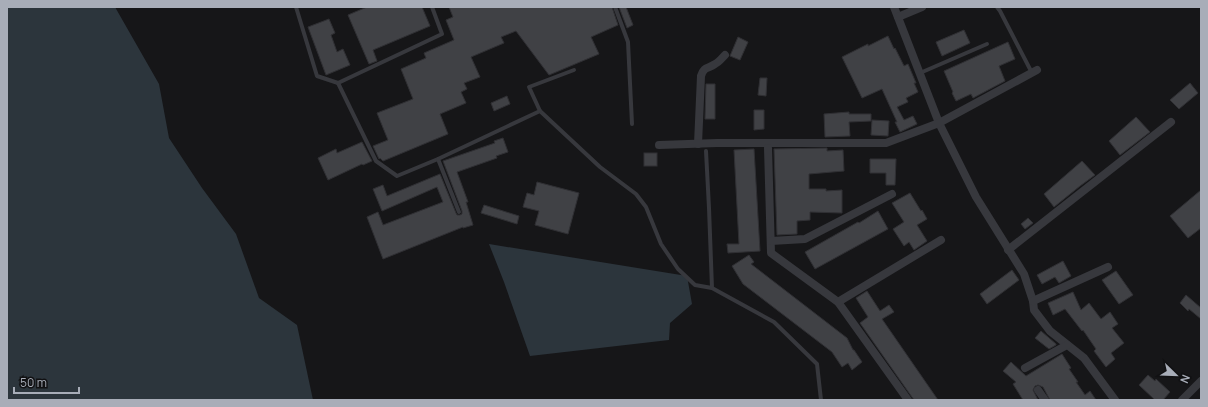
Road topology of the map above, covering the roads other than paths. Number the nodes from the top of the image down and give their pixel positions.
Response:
1 (296, 7) edge
2 (432, 7) edge
3 (615, 7) edge
4 (894, 7) edge
5 (922, 7) edge
6 (997, 7) edge
7 (898, 17) junction
8 (987, 44) dead end
9 (725, 55) dead end
10 (574, 70) dead end
11 (1035, 72) joint
12 (920, 73) junction
13 (338, 83) junction
14 (540, 111) junction
15 (1171, 122) dead end
16 (632, 124) dead end
17 (939, 124) junction
18 (698, 144) junction
19 (659, 146) dead end
20 (768, 148) dead end
21 (706, 152) dead end
22 (438, 159) junction
23 (892, 194) dead end
24 (459, 212) dead end
25 (941, 240) dead end
26 (771, 241) junction
27 (1008, 250) junction
28 (1108, 266) dead end
29 (712, 288) junction
30 (1033, 301) junction
31 (838, 302) junction
32 (1067, 345) junction
33 (1025, 368) dead end
34 (1201, 381) edge
35 (1038, 390) dead end
36 (821, 400) edge
37 (908, 400) edge
38 (1045, 400) edge
39 (1115, 400) edge
40 (1182, 400) edge

1 - 13 lane
2 - 13 lane
3 - 16 lane
4 - 7 street
5 - 7 street
6 - 11 lane
7 - 12 street
8 - 12 lane
9 - 18 street
10 - 14 lane
11 - 17 street
12 - 17 street
13 - 22 lane
14 - 22 lane
14 - 29 lane
15 - 27 street
17 - 18 street
17 - 27 street
18 - 19 street
20 - 26 street
21 - 29 lane
22 - 24 lane
23 - 26 street
25 - 31 street
26 - 31 street
27 - 30 street
28 - 30 street
29 - 36 lane
30 - 32 street
31 - 37 street
32 - 33 street
32 - 39 street
34 - 40 street
35 - 38 street

